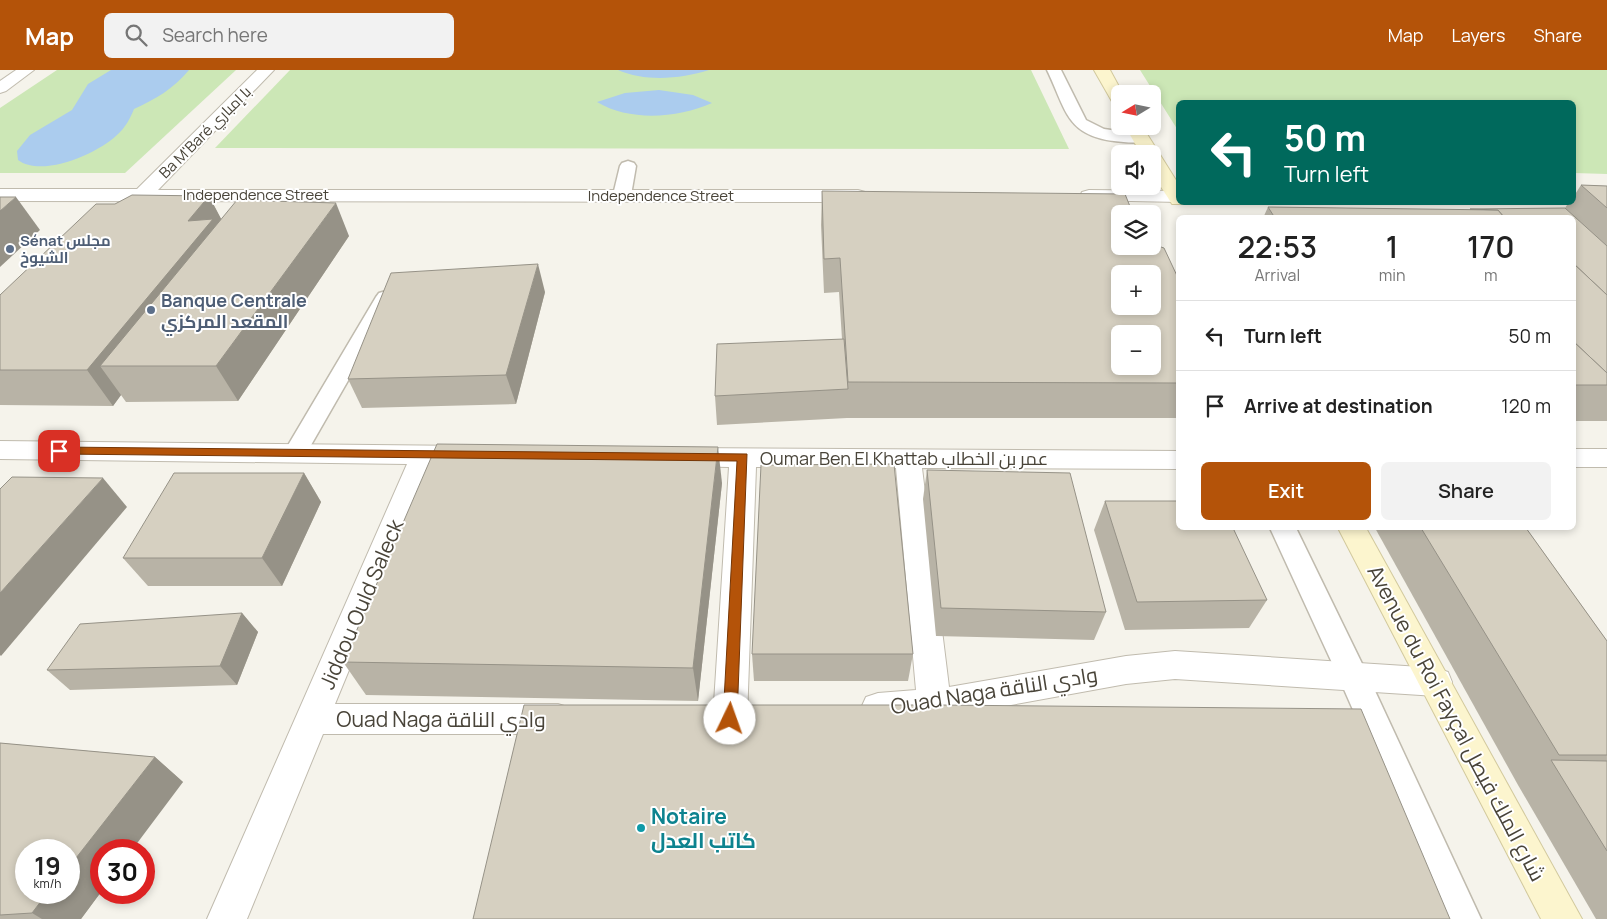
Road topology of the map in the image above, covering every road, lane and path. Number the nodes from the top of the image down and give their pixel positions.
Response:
1 (4, 70) edge
2 (26, 70) edge
3 (266, 70) edge
4 (1054, 70) edge
5 (1102, 70) edge
6 (0, 73) edge
7 (1111, 86) edge
8 (0, 88) edge
9 (1111, 135) edge
10 (628, 166) dead end
11 (1161, 172) edge
12 (143, 194) junction
13 (1176, 194) edge
14 (0, 195) edge
15 (622, 195) junction
16 (879, 196) edge
17 (1068, 196) edge
18 (1176, 199) edge
19 (386, 297) edge
20 (0, 450) edge
21 (295, 453) junction
22 (424, 455) junction
23 (494, 455) edge
24 (653, 456) edge
25 (743, 457) junction
26 (908, 458) junction
27 (1576, 458) edge
28 (1607, 458) edge
29 (1176, 460) edge
30 (1283, 530) edge
31 (1353, 530) edge
32 (1354, 678) junction
33 (1436, 682) junction
34 (934, 704) junction
35 (846, 710) edge
36 (730, 718) edge
37 (312, 719) junction
38 (591, 719) edge
39 (228, 919) edge
40 (1463, 919) edge
41 (1562, 919) edge

1 - 6 street
2 - 8 street
3 - 12 street, Ba M'Baré با إمباري
4 - 9 lane
5 - 7 street
10 - 15 lane
11 - 13 street
12 - 14 street, Independence Street
12 - 15 street, Independence Street
15 - 16 street, Independence Street
17 - 18 street
19 - 21 lane
20 - 21 street
21 - 22 street
22 - 23 street
22 - 37 street, Jiddou Ould Saleck
24 - 25 street, Oumar Ben El Khattab عمر بن الخطاب
25 - 26 street, Oumar Ben El Khattab عمر بن الخطاب
25 - 36 street
26 - 29 street, Oumar Ben El Khattab عمر بن الخطاب
26 - 34 street
27 - 28 street
30 - 32 lane
31 - 33 street, Avenue du Roi Fayçal شارع الملك فيصل
32 - 33 street, Ouad Naga وادي الناقة
32 - 34 street, Ouad Naga وادي الناقة
32 - 40 lane
33 - 41 street, Avenue du Roi Fayçal شارع الملك فيصل
34 - 35 street, Ouad Naga وادي الناقة
37 - 38 street, Ouad Naga وادي الناقة
37 - 39 street, Jiddou Ould Saleck

